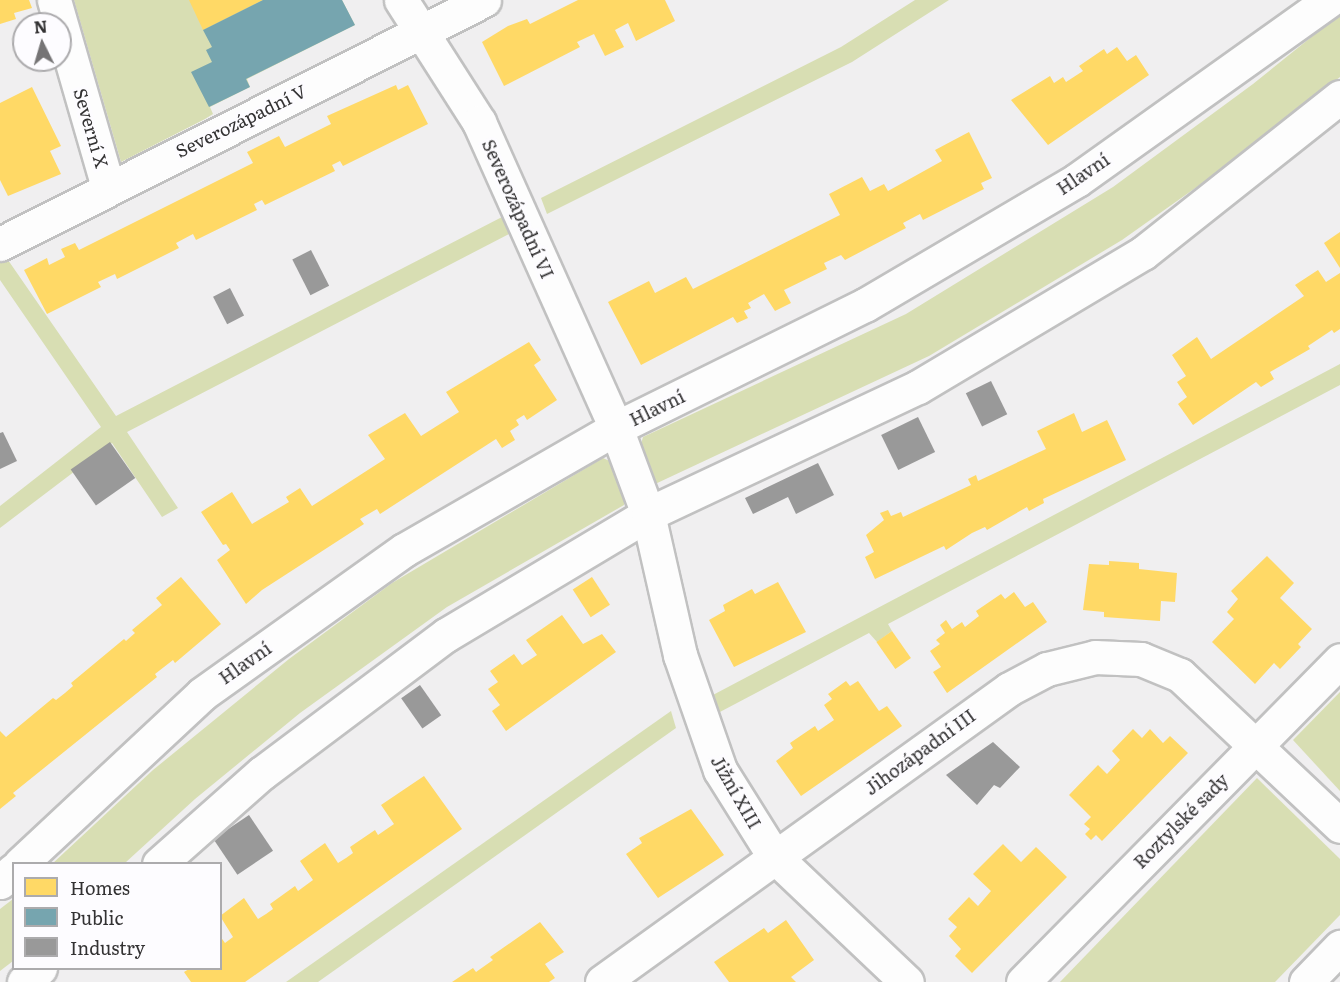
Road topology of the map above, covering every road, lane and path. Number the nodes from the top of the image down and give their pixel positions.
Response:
1 (54, 0) edge
2 (401, 0) edge
3 (484, 0) edge
4 (1329, 0) edge
5 (424, 30) junction
6 (1340, 97) edge
7 (108, 187) junction
8 (0, 244) edge
9 (616, 428) junction
10 (648, 514) junction
11 (1340, 660) edge
12 (1256, 745) junction
13 (1340, 826) edge
14 (774, 856) junction
15 (22, 862) edge
16 (161, 862) edge
17 (12, 872) edge
18 (0, 882) edge
19 (1340, 947) edge
20 (39, 970) edge
21 (24, 982) edge
22 (602, 982) edge
23 (907, 982) edge
24 (1023, 982) edge
25 (1306, 982) edge

1 - 7 street, Severní X
2 - 5 street, Severozápadní VI
3 - 5 street, Severozápadní V
4 - 9 street, Hlavní
5 - 7 street, Severozápadní V
5 - 9 street, Severozápadní VI
6 - 10 street
7 - 8 street, Severozápadní V
9 - 10 street, Severozápadní VI
9 - 15 street, Hlavní
10 - 14 street, Jižní XIII
10 - 16 street
11 - 12 street, Roztylské sady
12 - 13 street, Jihozápadní III
12 - 14 street, Jihozápadní III
12 - 24 street, Roztylské sady
14 - 22 street, Jihozápadní III
14 - 23 street, Jižní XIII
17 - 18 street
19 - 25 street
20 - 21 street

